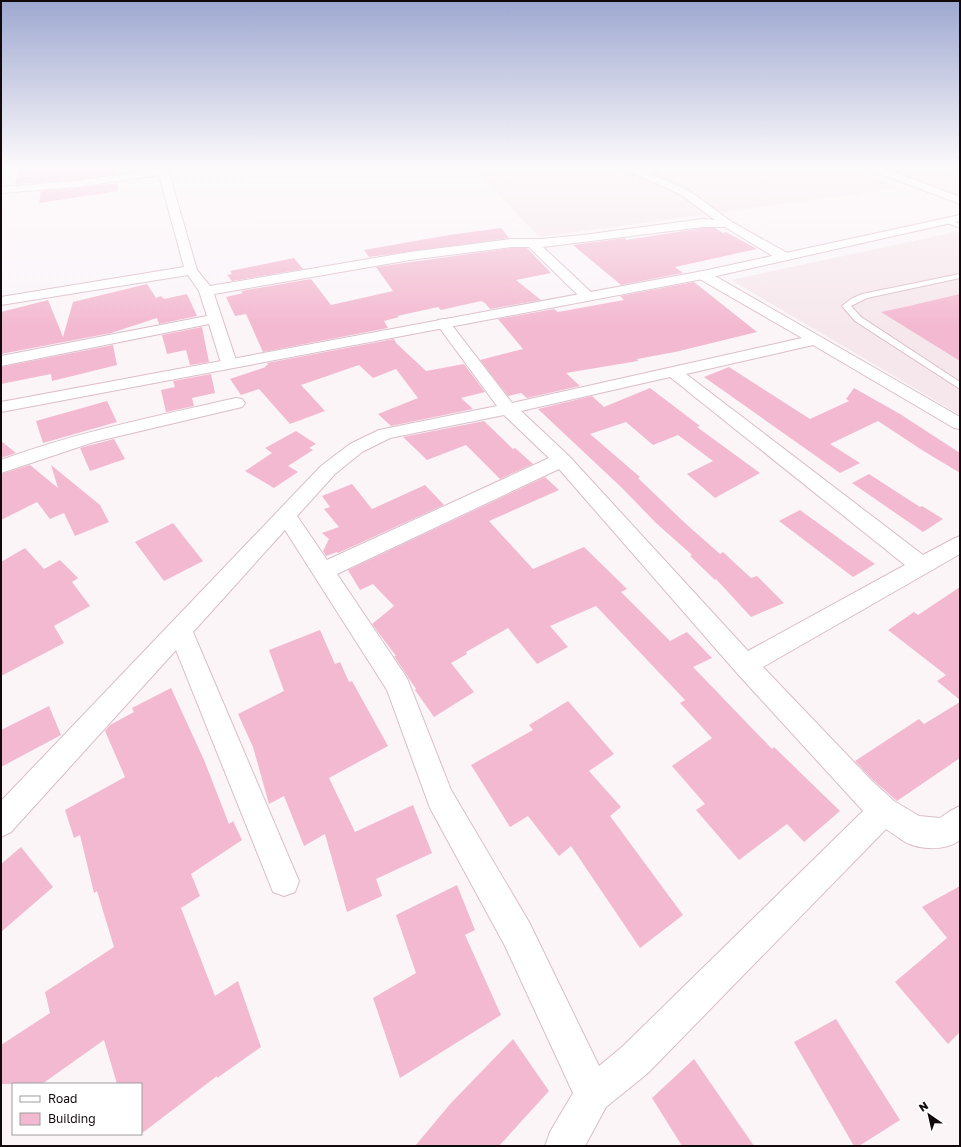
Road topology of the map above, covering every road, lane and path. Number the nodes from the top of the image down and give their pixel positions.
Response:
1 (177, 220) edge
2 (722, 220) edge
3 (956, 222) edge
4 (728, 224) junction
5 (532, 243) junction
6 (784, 257) junction
7 (191, 270) junction
8 (703, 275) junction
9 (960, 276) edge
10 (206, 290) junction
11 (587, 296) junction
12 (1, 301) edge
13 (215, 319) junction
14 (443, 323) junction
15 (815, 340) junction
16 (1, 361) edge
17 (229, 363) junction
18 (673, 372) junction
19 (960, 386) edge
20 (236, 404) dead end
21 (1, 407) edge
22 (508, 409) junction
23 (960, 424) edge
24 (562, 460) junction
25 (1, 467) edge
26 (286, 516) junction
27 (960, 544) edge
28 (922, 566) junction
29 (323, 571) junction
30 (180, 630) junction
31 (746, 665) junction
32 (884, 811) junction
33 (960, 821) edge
34 (1, 822) edge
35 (284, 880) dead end
36 (592, 1094) junction
37 (564, 1146) edge

1 - 7 street
2 - 4 street
3 - 6 street
4 - 5 street
4 - 6 street
5 - 10 street
5 - 11 street
6 - 8 street
7 - 10 street
7 - 12 street
8 - 11 street
8 - 15 street
9 - 19 lane
10 - 13 street
11 - 14 street
13 - 16 street
13 - 17 street
14 - 17 street
14 - 22 street
15 - 18 street
15 - 23 street
17 - 21 street
18 - 22 street
18 - 28 street
20 - 25 street
22 - 24 street
22 - 26 street
24 - 29 street
24 - 31 street
26 - 29 street
26 - 30 street
27 - 28 street
28 - 31 street
29 - 36 street
30 - 34 street
30 - 35 street
31 - 32 street
32 - 33 street
32 - 36 street
36 - 37 street

